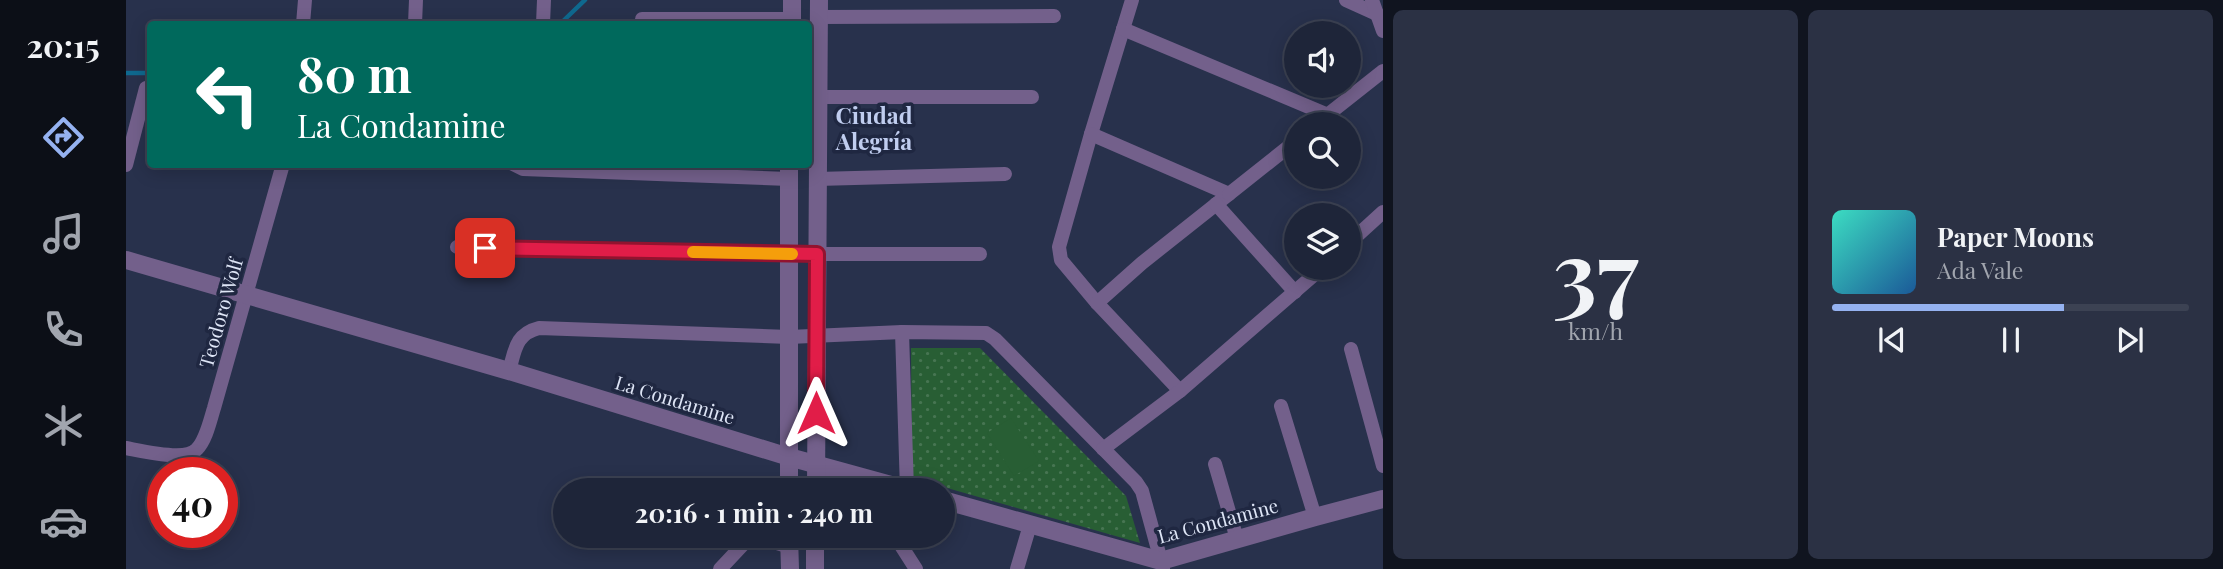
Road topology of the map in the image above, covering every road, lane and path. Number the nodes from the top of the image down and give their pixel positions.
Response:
1 (305, 0) edge
2 (416, 0) edge
3 (544, 0) edge
4 (792, 0) edge
5 (1132, 0) edge
6 (1346, 0) edge
7 (1374, 7) edge
8 (818, 8) edge
9 (1054, 16) dead end
10 (642, 19) dead end
11 (303, 21) edge
12 (415, 21) edge
13 (543, 21) edge
14 (742, 21) edge
15 (792, 21) edge
16 (1123, 29) junction
17 (1383, 32) edge
18 (1383, 71) edge
19 (147, 95) edge
20 (814, 97) edge
21 (1032, 97) dead end
22 (1305, 112) edge
23 (1332, 112) edge
24 (1091, 134) junction
25 (1284, 150) edge
26 (126, 165) edge
27 (282, 168) edge
28 (521, 168) edge
29 (789, 172) edge
30 (1005, 174) dead end
31 (817, 179) junction
32 (1229, 194) junction
33 (1216, 204) junction
34 (1383, 212) edge
35 (1361, 232) edge
36 (457, 247) dead end
37 (790, 254) junction
38 (817, 254) junction
39 (980, 254) dead end
40 (126, 260) edge
41 (1308, 280) edge
42 (1295, 292) junction
43 (246, 295) junction
44 (1097, 303) junction
45 (902, 332) junction
46 (789, 337) junction
47 (816, 337) junction
48 (1351, 349) dead end
49 (509, 371) junction
50 (1180, 391) junction
51 (1281, 406) dead end
52 (126, 449) edge
53 (1103, 449) junction
54 (789, 457) junction
55 (816, 464) junction
56 (1215, 464) dead end
57 (1383, 466) edge
58 (789, 478) edge
59 (816, 478) edge
60 (866, 478) edge
61 (908, 478) edge
62 (1383, 499) edge
63 (955, 503) edge
64 (1315, 517) junction
65 (1030, 525) junction
66 (1237, 539) junction
67 (740, 548) edge
68 (790, 548) edge
69 (815, 548) edge
70 (903, 548) edge
71 (1162, 565) edge
72 (719, 569) edge
73 (790, 569) edge
74 (815, 569) edge
75 (916, 569) edge
76 (1017, 569) edge

1 - 11 street
2 - 12 street
3 - 13 street
4 - 15 street
5 - 16 street
6 - 7 street
7 - 17 street
8 - 9 street
8 - 20 street
10 - 14 street
16 - 22 street
16 - 24 street
18 - 23 street
19 - 26 street
20 - 21 street
20 - 31 street
24 - 32 street
24 - 44 street
25 - 32 street
27 - 43 street, Teodoro Wolf
28 - 29 street
29 - 37 street
30 - 31 street
31 - 38 street
32 - 33 street
33 - 42 street
33 - 44 street
34 - 35 street
36 - 37 street
37 - 38 street
37 - 46 street
38 - 39 street
38 - 47 street
40 - 43 street, La Condamine
41 - 42 street
42 - 50 street
43 - 49 street, La Condamine
43 - 52 street, Teodoro Wolf
44 - 50 street
45 - 47 street
45 - 53 street
45 - 61 street
46 - 47 street
46 - 49 street
46 - 54 street
47 - 55 street
48 - 57 street
49 - 54 street, La Condamine
50 - 53 street
51 - 64 street
53 - 71 street
54 - 55 street, La Condamine
54 - 58 street
55 - 59 street
55 - 60 street, La Condamine
56 - 66 street
62 - 64 street, La Condamine
63 - 65 street, La Condamine
64 - 66 street, La Condamine
65 - 71 street, La Condamine
65 - 76 street
66 - 71 street, La Condamine
67 - 72 street
68 - 73 street
69 - 74 street
70 - 75 street

